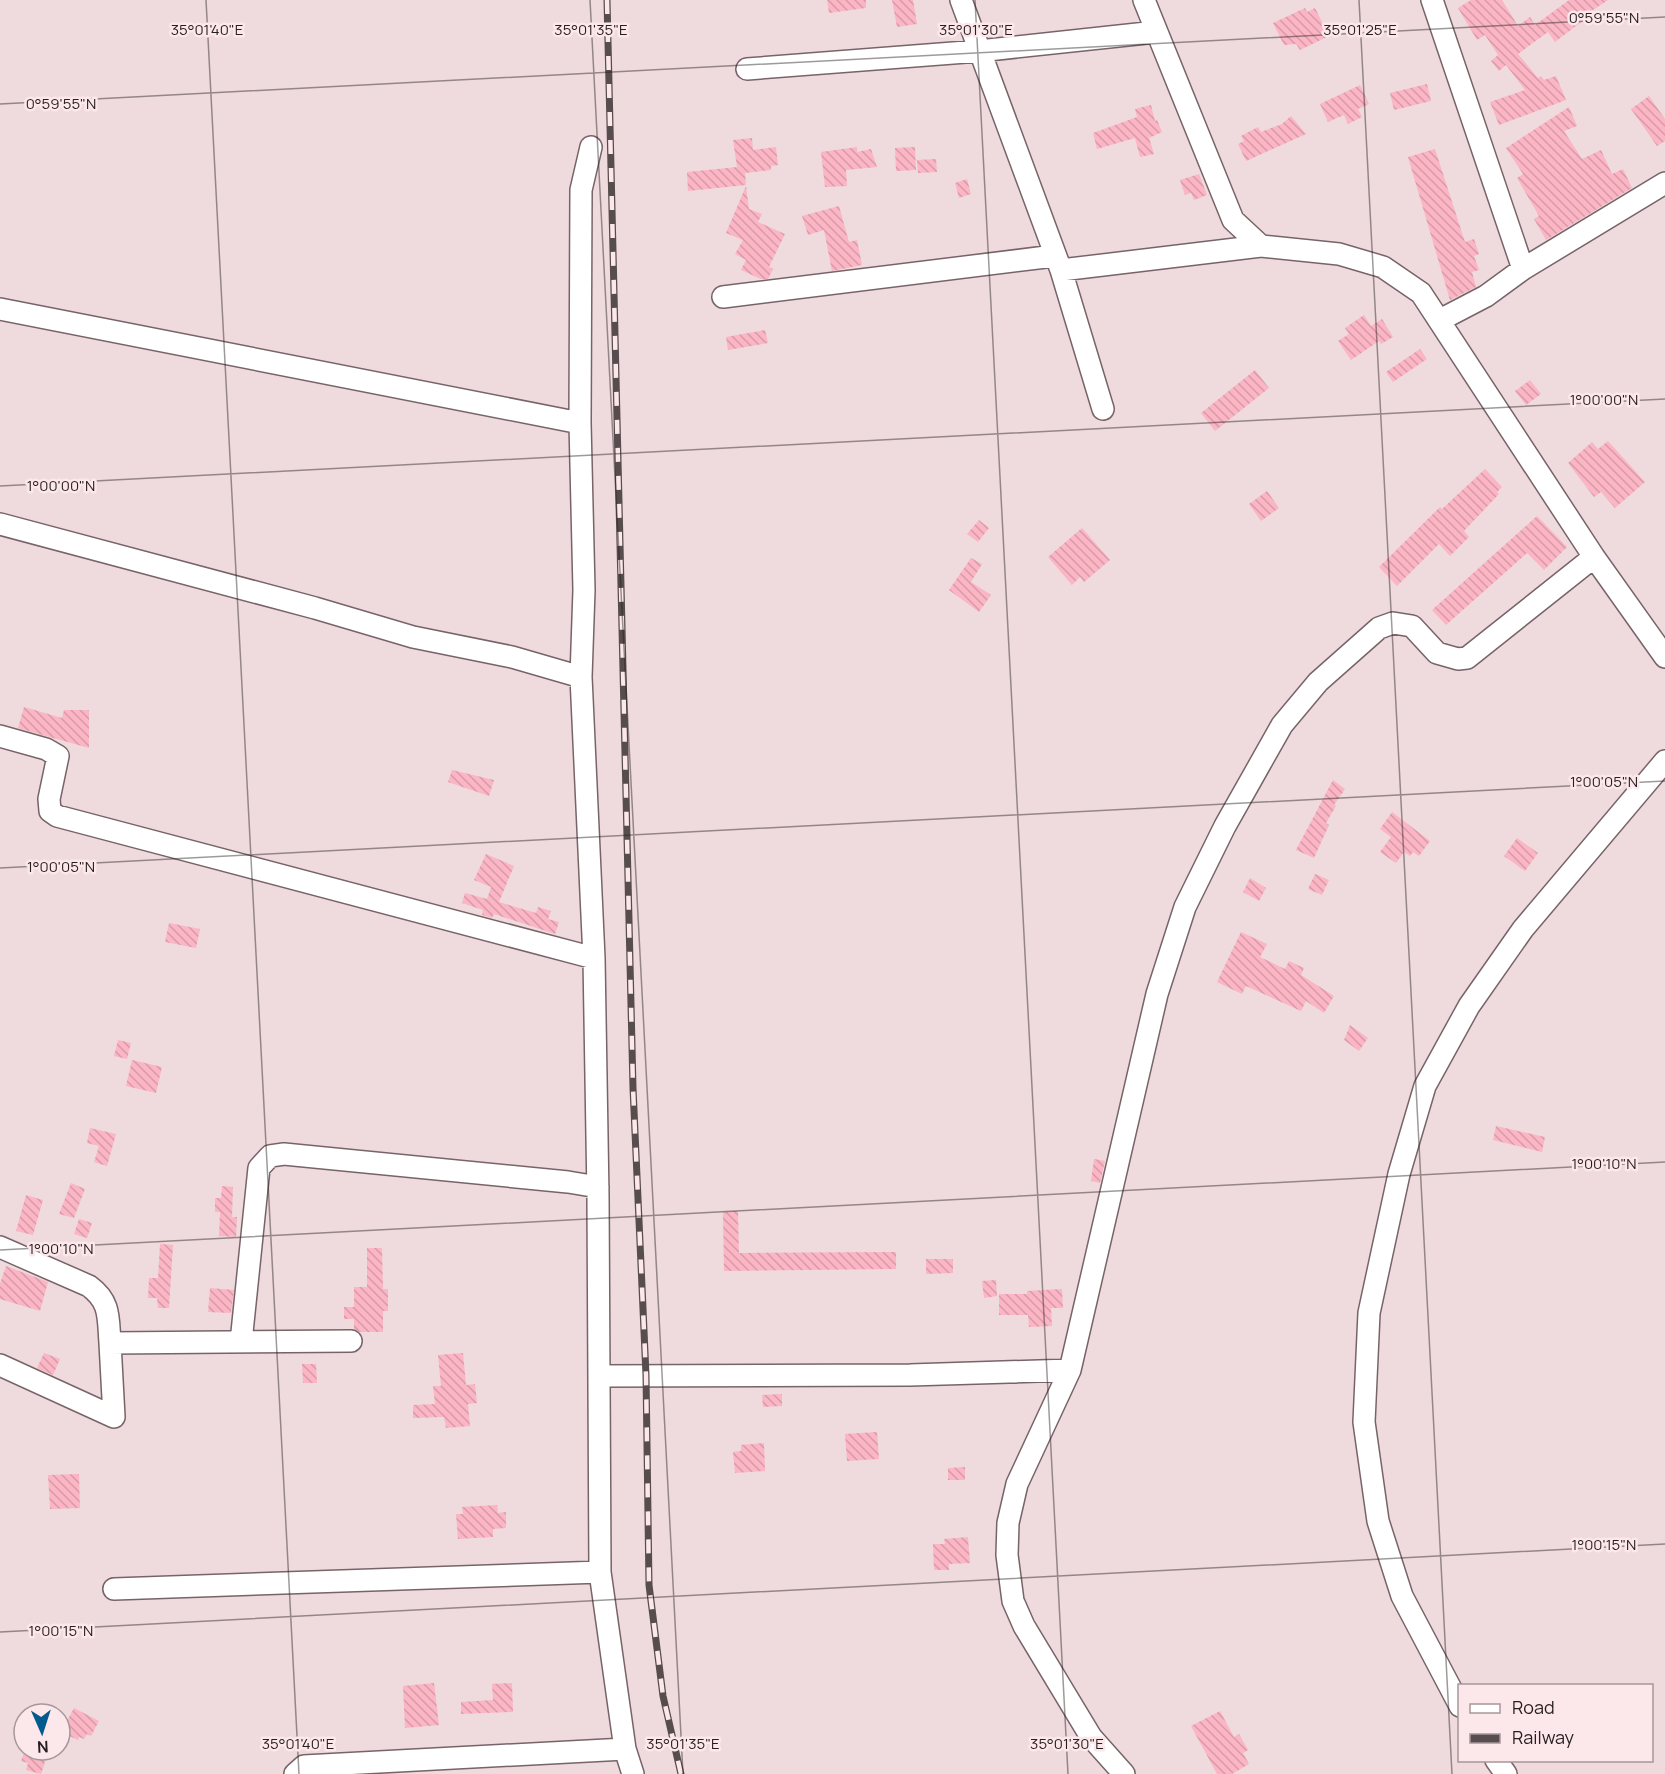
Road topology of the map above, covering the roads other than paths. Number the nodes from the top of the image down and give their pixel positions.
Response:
1 (961, 0) edge
2 (1144, 0) edge
3 (1432, 0) edge
4 (1156, 32) junction
5 (979, 51) junction
6 (747, 69) dead end
7 (591, 147) dead end
8 (1665, 183) edge
9 (1261, 246) junction
10 (1057, 263) junction
11 (1524, 269) junction
12 (723, 297) dead end
13 (0, 309) edge
14 (1440, 320) junction
15 (1103, 409) dead end
16 (580, 423) junction
17 (0, 524) edge
18 (1594, 557) junction
19 (1665, 657) edge
20 (581, 677) junction
21 (0, 736) edge
22 (1665, 760) edge
23 (594, 958) junction
24 (598, 1187) junction
25 (0, 1247) edge
26 (351, 1341) dead end
27 (241, 1342) junction
28 (110, 1343) junction
29 (0, 1365) edge
30 (1070, 1370) junction
31 (599, 1376) junction
32 (600, 1572) junction
33 (114, 1589) dead end
34 (1458, 1702) edge
35 (625, 1749) junction
36 (1497, 1762) edge
37 (295, 1774) edge
38 (633, 1774) edge
39 (1124, 1774) edge
40 (1506, 1774) edge

1 - 5 street
2 - 4 street
3 - 11 street
4 - 5 street
4 - 9 street
5 - 6 street
5 - 10 street
7 - 16 street
8 - 11 street
9 - 10 street
9 - 14 street
10 - 12 street
10 - 15 street
11 - 14 street
13 - 16 street
14 - 18 street
16 - 20 street
17 - 20 street
18 - 19 street
18 - 30 street
20 - 23 street
21 - 23 street
22 - 34 street
23 - 24 street
24 - 27 street
24 - 31 street
25 - 28 street
26 - 27 street
27 - 28 street
28 - 29 street
30 - 31 street
30 - 39 street
31 - 32 street
32 - 33 street
32 - 35 street
35 - 37 street
35 - 38 street
36 - 40 street

